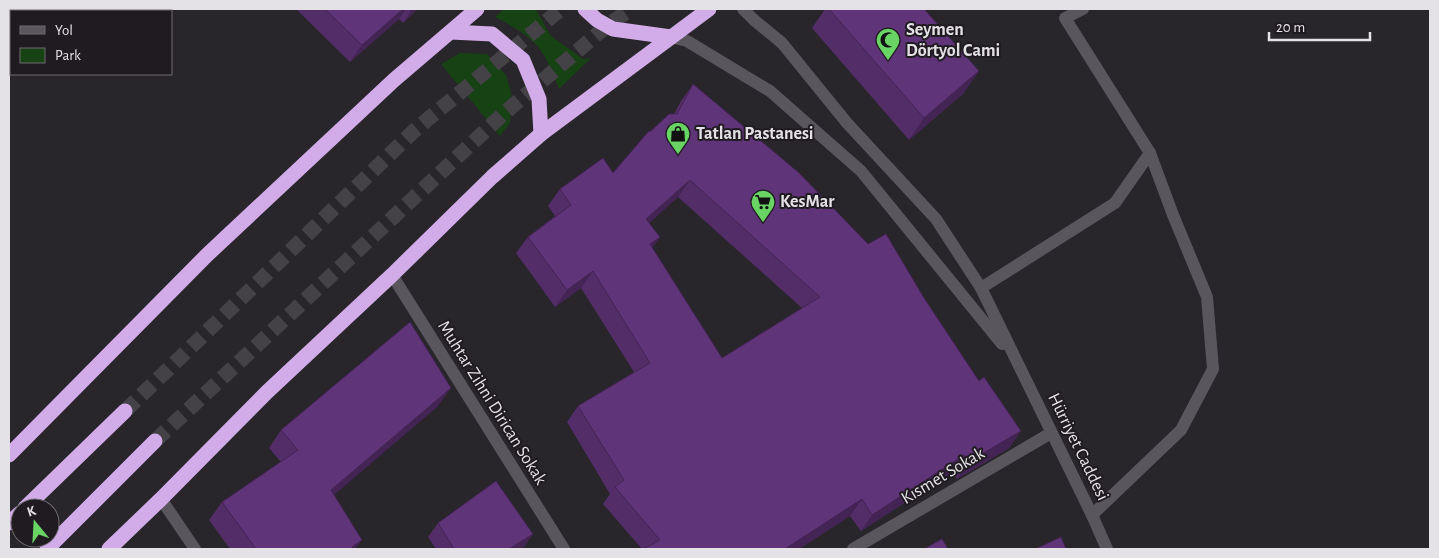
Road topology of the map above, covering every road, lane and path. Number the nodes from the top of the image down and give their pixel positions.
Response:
1 (477, 9) edge
2 (586, 9) edge
3 (709, 9) edge
4 (743, 9) edge
5 (1083, 9) edge
6 (451, 32) junction
7 (671, 38) junction
8 (541, 134) junction
9 (1150, 153) junction
10 (392, 275) junction
11 (981, 288) junction
12 (1016, 362) junction
13 (125, 410) tunnel mouth
14 (1051, 433) junction
15 (155, 440) tunnel mouth
16 (9, 454) edge
17 (35, 498) edge
18 (161, 499) junction
19 (1092, 515) junction
20 (47, 549) edge
21 (109, 549) edge
22 (195, 549) edge
23 (564, 549) edge
24 (853, 549) edge
25 (1107, 549) edge

1 - 6 highway
2 - 7 highway
3 - 7 highway
4 - 11 street
5 - 9 street
6 - 8 highway
6 - 16 highway
7 - 8 highway
7 - 12 street
8 - 10 highway
9 - 11 street
9 - 19 street
10 - 18 highway
10 - 23 street, Muhtar Zihni Dirican Sokak
11 - 12 street
12 - 14 street, Hürriyet Caddesi
13 - 17 highway
14 - 19 street, Hürriyet Caddesi
14 - 24 street, Kısmet Sokak
15 - 20 highway
18 - 21 highway
18 - 22 street
19 - 25 street, Hürriyet Caddesi

